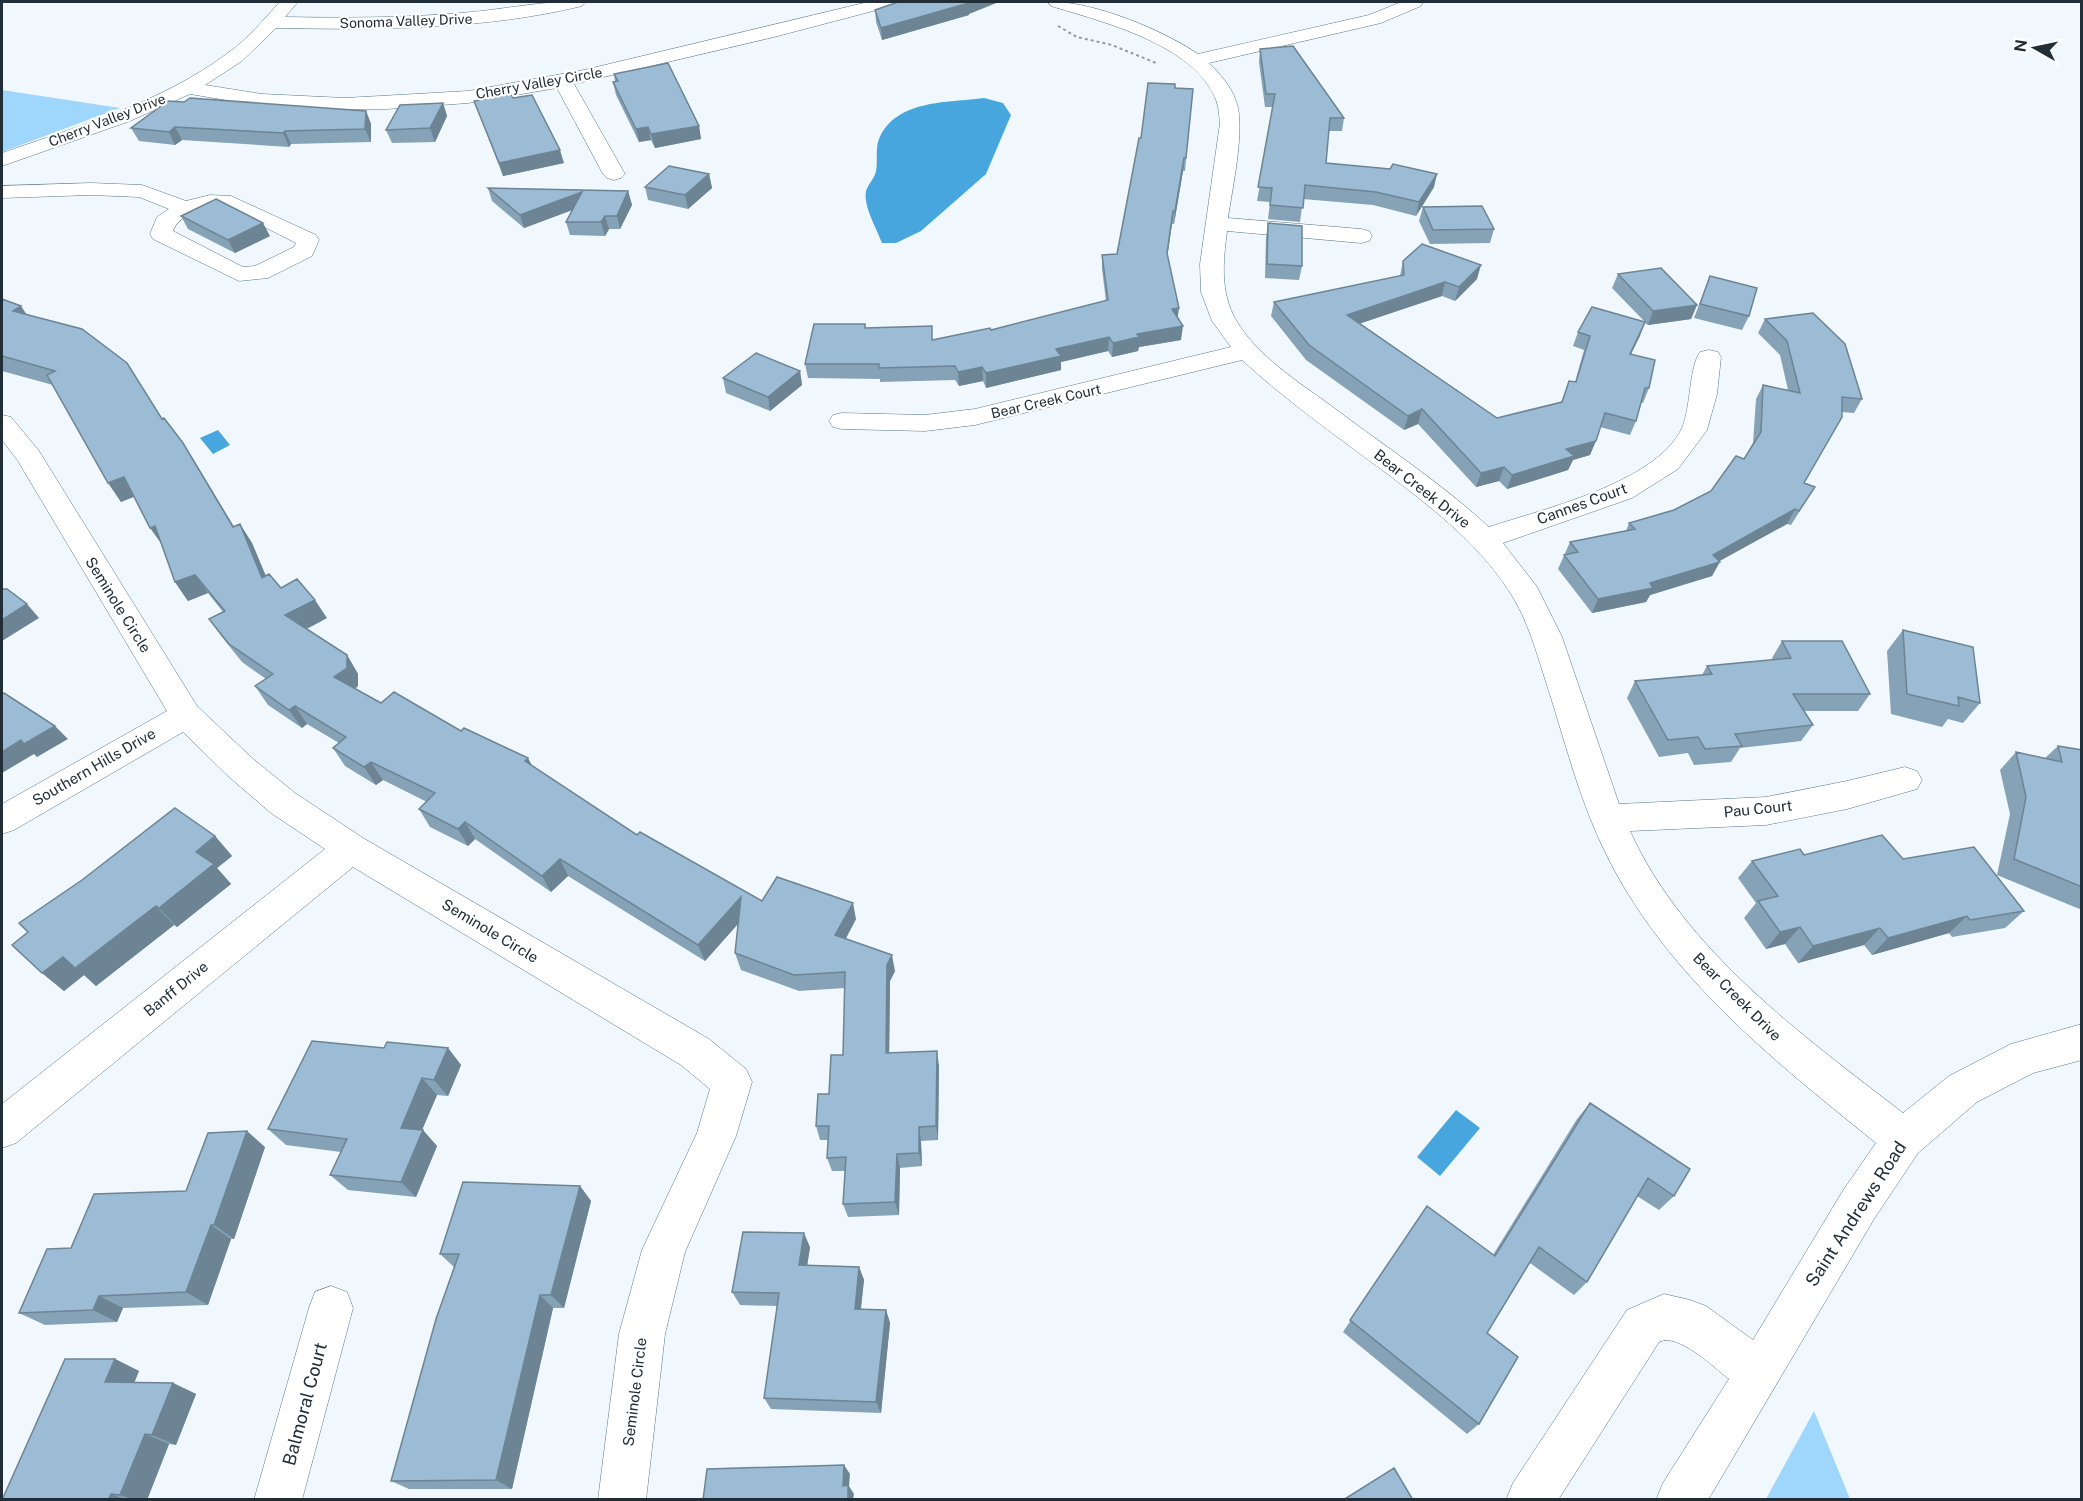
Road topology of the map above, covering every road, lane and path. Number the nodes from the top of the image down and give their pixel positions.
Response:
1 (289, 2) edge
2 (576, 2) edge
3 (886, 2) edge
4 (1415, 2) edge
5 (1057, 10) edge
6 (270, 22) junction
7 (1194, 61) junction
8 (1157, 64) dead end
9 (563, 81) junction
10 (185, 87) junction
11 (2, 160) edge
12 (614, 174) dead end
13 (2, 192) edge
14 (184, 208) junction
15 (1217, 224) junction
16 (1361, 236) dead end
17 (1247, 351) junction
18 (1709, 357) dead end
19 (842, 421) dead end
20 (2, 423) edge
21 (1484, 538) junction
22 (186, 714) junction
23 (1905, 780) dead end
24 (1607, 818) junction
25 (2, 820) edge
26 (351, 848) junction
27 (2082, 1042) edge
28 (2, 1129) edge
29 (1903, 1139) junction
30 (331, 1308) dead end
31 (1759, 1373) junction
32 (278, 1500) edge
33 (622, 1500) edge
34 (1530, 1500) edge
35 (1680, 1500) edge

1 - 6 street, Cherry Valley Drive
2 - 6 street, Sonoma Valley Drive
3 - 9 street, Cherry Valley Circle
4 - 7 street
5 - 7 street, Bear Creek Drive
5 - 8 path
6 - 10 street, Cherry Valley Drive
7 - 15 street, Bear Creek Drive
9 - 10 street, Cherry Valley Circle
9 - 12 street
10 - 11 street, Cherry Valley Drive
13 - 14 street
14 - 14 street
15 - 16 street
15 - 17 street, Bear Creek Drive
17 - 19 street, Bear Creek Court
17 - 21 street, Bear Creek Drive
18 - 21 street, Cannes Court
20 - 22 street, Seminole Circle
21 - 24 street, Bear Creek Drive
22 - 25 street, Southern Hills Drive
22 - 26 street, Seminole Circle
23 - 24 street, Pau Court
24 - 29 street, Bear Creek Drive
26 - 28 street, Banff Drive
26 - 33 street, Seminole Circle
27 - 29 street, Saint Andrews Road
29 - 31 street, Saint Andrews Road
30 - 32 street, Balmoral Court
31 - 34 street
31 - 35 street, Saint Andrews Road

